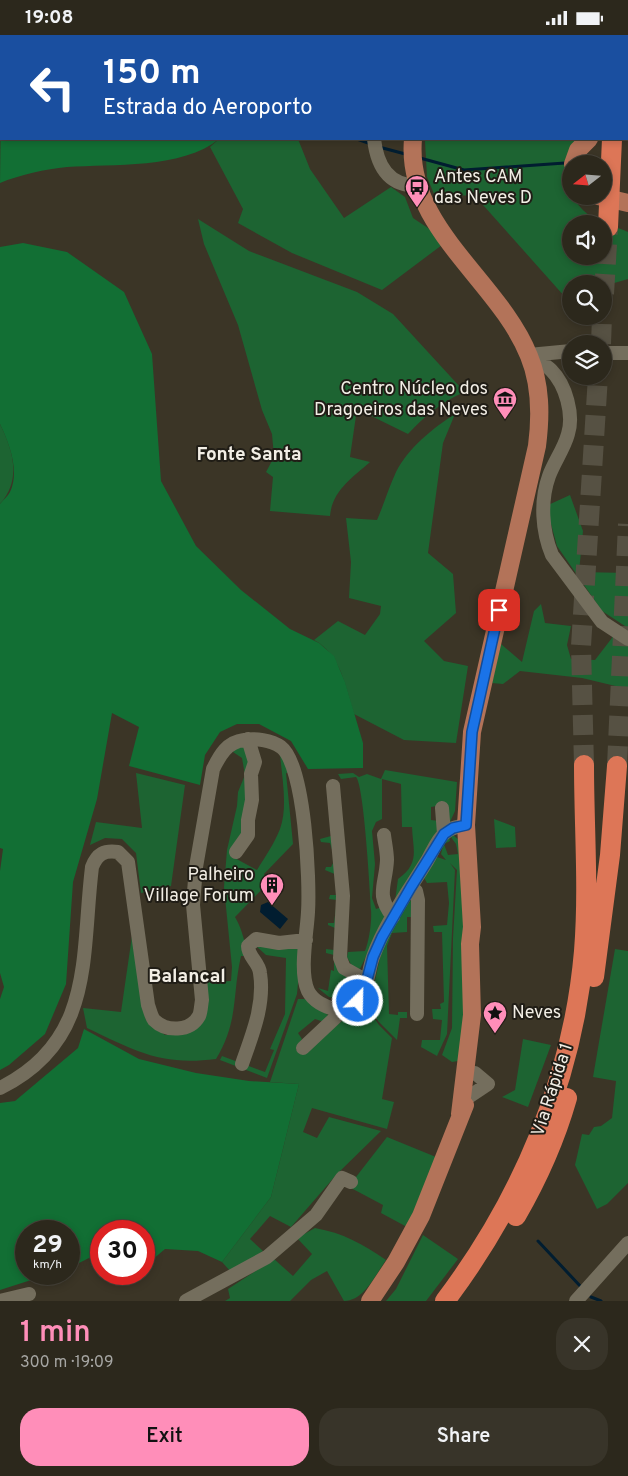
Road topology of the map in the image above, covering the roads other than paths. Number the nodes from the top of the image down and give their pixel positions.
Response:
1 (414, 140) edge
2 (588, 140) edge
3 (612, 140) edge
4 (374, 143) edge
5 (577, 155) edge
6 (416, 182) junction
7 (612, 199) edge
8 (628, 203) edge
9 (609, 215) edge
10 (562, 352) edge
11 (612, 353) edge
12 (628, 353) edge
13 (529, 355) junction
14 (628, 639) edge
15 (248, 739) junction
16 (584, 765) tunnel mouth
17 (617, 766) tunnel mouth
18 (333, 786) dead end
19 (442, 807) dead end
20 (466, 825) junction
21 (444, 834) junction
22 (384, 835) dead end
23 (236, 852) dead end
24 (411, 887) junction
25 (393, 917) junction
26 (472, 927) junction
27 (306, 940) junction
28 (367, 981) junction
29 (338, 1009) junction
30 (418, 1014) dead end
31 (472, 1025) junction
32 (303, 1048) dead end
33 (242, 1064) dead end
34 (481, 1079) junction
35 (0, 1088) edge
36 (460, 1114) junction
37 (351, 1182) dead end
38 (628, 1243) edge
39 (29, 1294) dead end
40 (0, 1301) edge
41 (186, 1301) edge
42 (370, 1301) edge
43 (445, 1301) edge
44 (461, 1301) edge
45 (576, 1301) edge

1 - 6 main road
2 - 5 main road
3 - 9 highway
4 - 6 street
6 - 13 main road
7 - 8 main road
10 - 13 street
11 - 12 street
13 - 14 street
13 - 20 main road
15 - 23 street
15 - 27 street
15 - 35 street
16 - 43 highway, Via Rápida 1
17 - 44 highway, Via Rápida 1
18 - 28 street
19 - 21 street
20 - 21 street
20 - 26 main road
21 - 24 street
22 - 25 street
24 - 25 street
24 - 30 street
25 - 28 street
26 - 31 main road
26 - 34 main road
27 - 29 street
27 - 33 street
28 - 29 street
29 - 32 street
31 - 34 main road
31 - 36 main road
34 - 36 main road
36 - 42 main road
37 - 41 street
38 - 45 street
39 - 40 street

